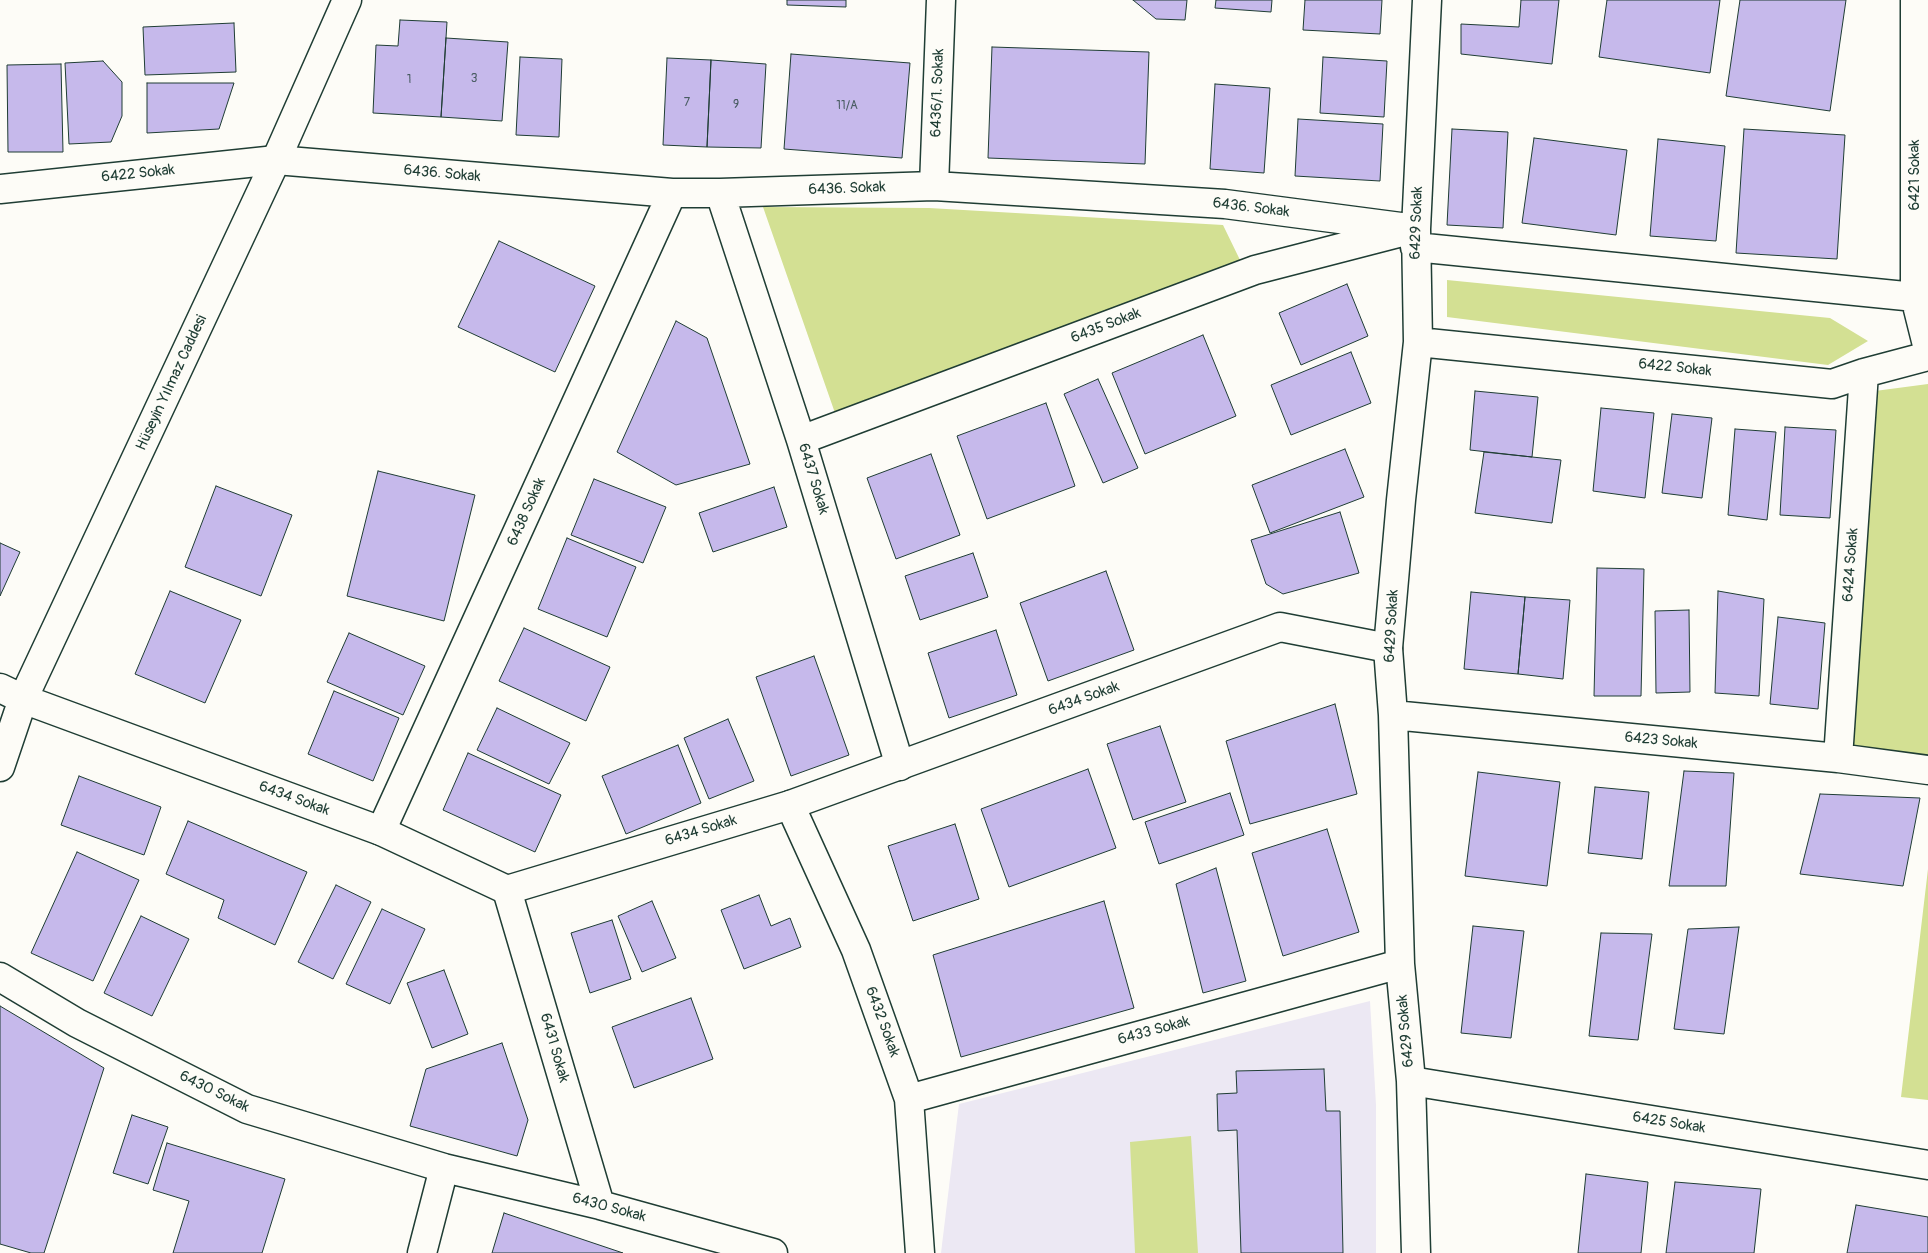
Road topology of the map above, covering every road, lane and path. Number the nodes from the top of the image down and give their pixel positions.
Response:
1 (347, 0) edge
2 (941, 0) edge
3 (1427, 0) edge
4 (1915, 0) edge
5 (276, 160) junction
6 (934, 186) junction
7 (0, 189) edge
8 (672, 193) junction
9 (720, 193) junction
10 (1416, 238) junction
11 (1915, 297) junction
12 (1418, 342) junction
13 (1928, 349) edge
14 (1928, 356) edge
15 (1864, 373) junction
16 (801, 440) junction
17 (1388, 648) junction
18 (11, 694) edge
19 (1393, 715) junction
20 (1838, 758) junction
21 (900, 766) junction
22 (0, 767) edge
23 (1928, 770) edge
24 (790, 804) junction
25 (381, 830) junction
26 (507, 890) junction
27 (1400, 964) junction
28 (0, 977) edge
29 (1410, 1080) junction
30 (909, 1099) junction
31 (1928, 1165) edge
32 (444, 1168) junction
33 (600, 1205) junction
34 (422, 1253) edge
35 (773, 1253) edge
36 (920, 1253) edge
37 (1416, 1253) edge

1 - 5 street, Hüseyin Yılmaz Caddesi
2 - 6 street, 6436/1. Sokak
3 - 10 street, 6429 Sokak
4 - 11 street, 6421 Sokak
5 - 7 street, 6422 Sokak
5 - 8 street, 6436. Sokak
5 - 18 street, Hüseyin Yılmaz Caddesi
6 - 9 street, 6436. Sokak
6 - 10 street, 6436. Sokak
8 - 9 street, 6436. Sokak
8 - 25 street, 6438 Sokak
9 - 16 street, 6437 Sokak
10 - 11 street
10 - 12 street, 6429 Sokak
10 - 16 street, 6435 Sokak
11 - 13 street, 6421 Sokak
12 - 15 street, 6422 Sokak
12 - 17 street, 6429 Sokak
14 - 15 street, 6422 Sokak
15 - 20 street, 6424 Sokak
16 - 21 street, 6437 Sokak
17 - 19 street, 6429 Sokak
17 - 21 street, 6434 Sokak
18 - 22 street, Hüseyin Yılmaz Caddesi
18 - 25 street, 6434 Sokak
19 - 20 street, 6423 Sokak
19 - 27 street, 6429 Sokak
20 - 23 street, 6423 Sokak
21 - 24 street, 6434 Sokak
24 - 26 street, 6434 Sokak
24 - 30 street, 6432 Sokak
25 - 26 street, 6434 Sokak
26 - 33 street, 6431 Sokak
27 - 29 street, 6429 Sokak
27 - 30 street, 6433 Sokak
28 - 32 street, 6430 Sokak
29 - 31 street, 6425 Sokak
29 - 37 street, 6429 Sokak
30 - 36 street, 6432 Sokak
32 - 33 street, 6430 Sokak
32 - 34 street
33 - 35 street, 6430 Sokak

